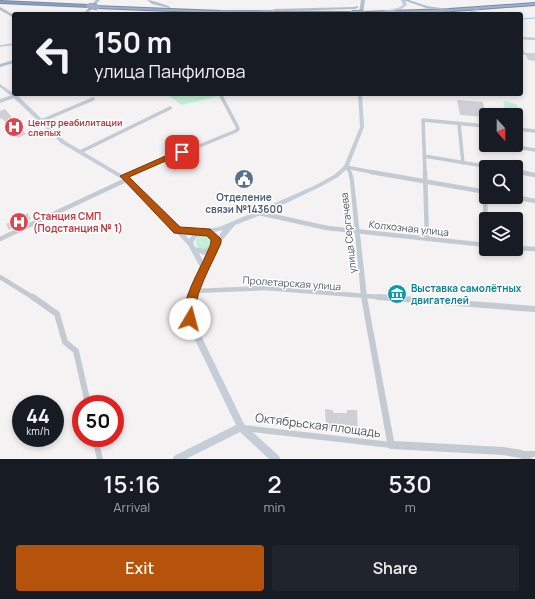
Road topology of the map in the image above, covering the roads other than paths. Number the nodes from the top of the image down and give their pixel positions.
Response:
1 (12, 0) edge
2 (149, 0) edge
3 (359, 0) edge
4 (363, 0) edge
5 (404, 0) edge
6 (0, 2) edge
7 (98, 4) edge
8 (535, 4) edge
9 (90, 5) junction
10 (169, 7) junction
11 (0, 8) edge
12 (453, 10) junction
13 (478, 10) junction
14 (352, 11) edge
15 (385, 11) junction
16 (88, 12) edge
17 (271, 12) junction
18 (362, 12) edge
19 (374, 12) edge
20 (449, 12) edge
21 (472, 12) edge
22 (12, 16) edge
23 (523, 38) edge
24 (535, 39) edge
25 (12, 44) edge
26 (0, 46) edge
27 (12, 62) edge
28 (0, 66) edge
29 (0, 85) edge
30 (12, 92) edge
31 (15, 96) edge
32 (19, 96) edge
33 (221, 96) edge
34 (360, 96) edge
35 (93, 99) dead end
36 (0, 102) edge
37 (170, 108) dead end
38 (42, 121) junction
39 (460, 124) junction
40 (479, 125) edge
41 (523, 130) edge
42 (535, 131) edge
43 (523, 148) edge
44 (535, 150) edge
45 (80, 152) junction
46 (424, 156) junction
47 (463, 163) junction
48 (479, 165) edge
49 (346, 167) junction
50 (523, 173) edge
51 (535, 175) edge
52 (126, 178) junction
53 (425, 180) junction
54 (479, 191) edge
55 (523, 198) edge
56 (535, 201) edge
57 (259, 213) junction
58 (232, 224) junction
59 (177, 230) junction
60 (357, 231) junction
61 (204, 232) junction
62 (0, 239) edge
63 (427, 239) junction
64 (479, 243) edge
65 (215, 245) junction
66 (192, 246) junction
67 (523, 248) edge
68 (535, 249) edge
69 (204, 268) junction
70 (0, 277) edge
71 (194, 291) junction
72 (364, 297) junction
73 (535, 309) edge
74 (86, 395) edge
75 (241, 427) junction
76 (391, 445) junction
77 (97, 447) edge
78 (535, 454) edge
79 (525, 456) edge
80 (100, 459) edge
81 (177, 459) edge
82 (276, 459) edge

1 - 9 highway
2 - 10 main road
3 - 14 main road
4 - 18 main road
5 - 12 main road
5 - 15 main road
6 - 9 highway
7 - 9 highway, bridge
7 - 10 highway
7 - 16 main road
7 - 17 highway
8 - 12 highway
8 - 13 highway
10 - 17 highway
11 - 22 main road
12 - 15 highway
13 - 20 highway
13 - 21 main road
14 - 17 highway
14 - 17 main road
15 - 19 highway
23 - 24 street
25 - 26 main road
27 - 28 main road
29 - 30 main road
31 - 36 street
32 - 38 main road
33 - 52 street
34 - 49 main road
35 - 38 street
37 - 45 street
38 - 45 main road
39 - 40 street
39 - 46 street
39 - 47 street
41 - 42 street
43 - 44 street
45 - 52 main road
46 - 47 street
46 - 53 street
47 - 48 street
49 - 53 street
49 - 57 main road
49 - 60 street, улица Сергачева
50 - 51 street
52 - 59 main road
52 - 62 street
53 - 54 street
53 - 63 street
55 - 56 street
57 - 58 main road
57 - 60 street, Колхозная улица
58 - 61 main road
58 - 65 main road
59 - 61 main road
59 - 66 main road
60 - 63 street, Колхозная улица
60 - 72 street, улица Сергачева
61 - 65 main road
61 - 66 main road
63 - 64 street, Колхозная улица
65 - 66 main road
65 - 69 main road
66 - 69 main road
67 - 68 street
69 - 71 main road
70 - 74 street
71 - 72 street, Пролетарская улица
71 - 75 main road
72 - 73 street, Пролетарская улица
72 - 76 street, улица Сергачева
75 - 76 street, Октябрьская площадь
75 - 81 main road
75 - 82 main road
76 - 79 street
77 - 80 street
78 - 79 street

